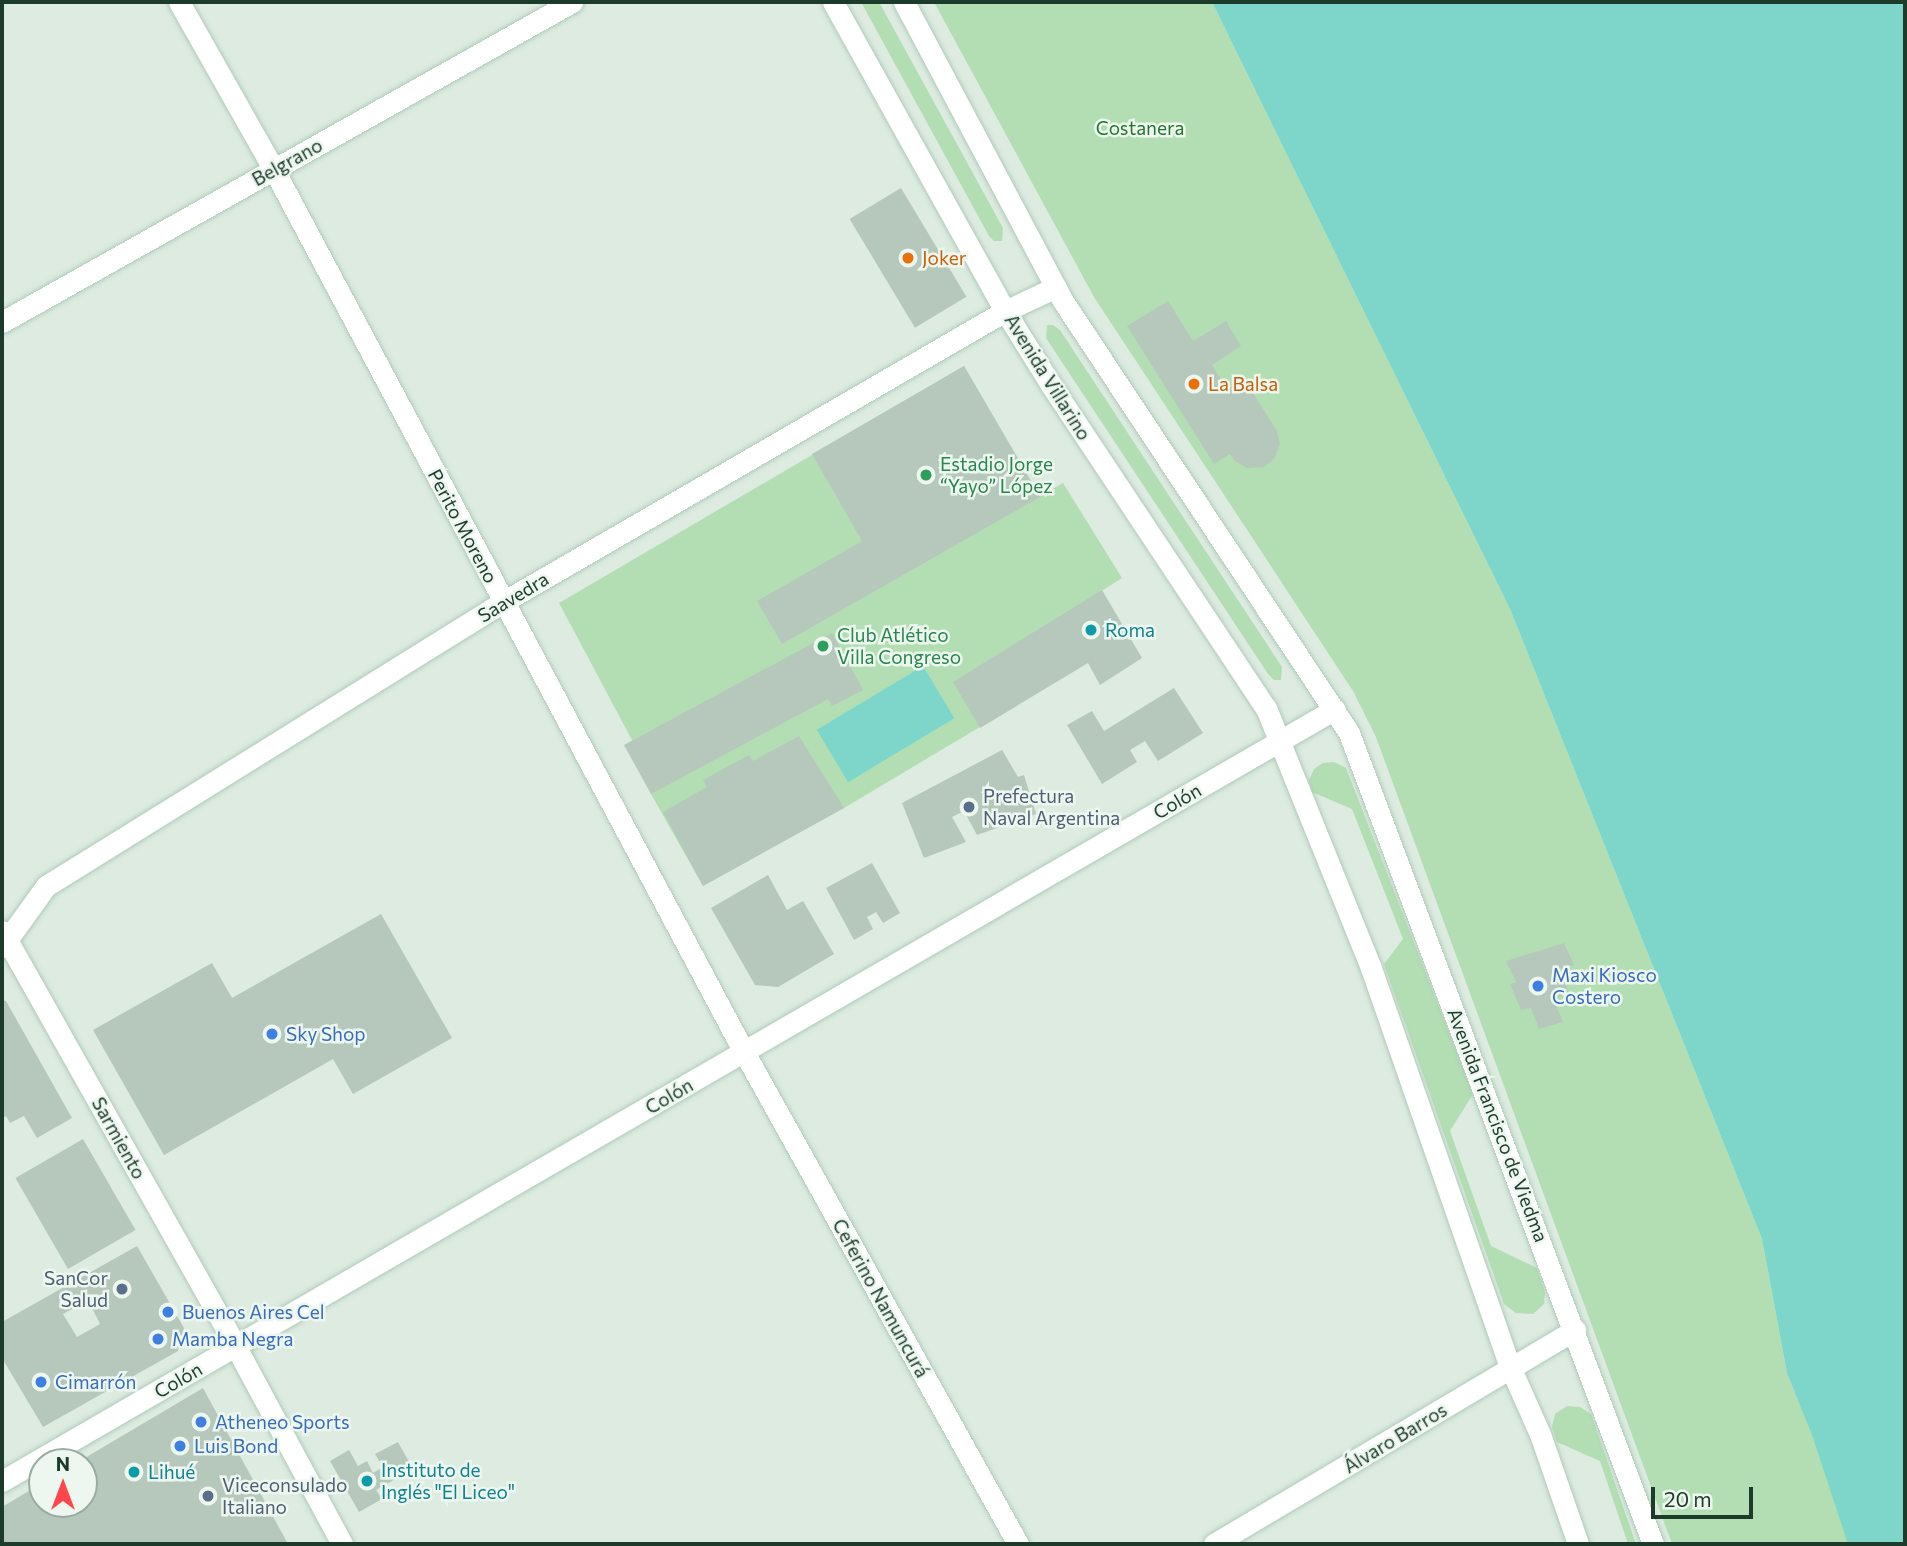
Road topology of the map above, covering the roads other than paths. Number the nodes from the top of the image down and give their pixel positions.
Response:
1 (179, 2) edge
2 (572, 2) edge
3 (833, 2) edge
4 (904, 2) edge
5 (274, 170) junction
6 (1056, 287) junction
7 (1005, 311) junction
8 (2, 322) edge
9 (503, 602) junction
10 (1335, 709) junction
11 (1279, 742) junction
12 (4, 939) edge
13 (744, 1052) junction
14 (1575, 1330) junction
15 (236, 1347) junction
16 (1511, 1369) junction
17 (2, 1481) edge
18 (342, 1544) edge
19 (1018, 1544) edge
20 (1214, 1544) edge
21 (1578, 1544) edge
22 (1653, 1544) edge

1 - 5 street, Perito Moreno
2 - 5 street, Belgrano
3 - 7 street, Avenida Villarino
4 - 6 street
5 - 8 street, Belgrano
5 - 9 street, Perito Moreno
6 - 7 street, Saavedra
6 - 10 street
7 - 9 street, Saavedra
7 - 11 street, Avenida Villarino
9 - 12 street, Saavedra
9 - 13 street, Perito Moreno
10 - 11 street, Colón
10 - 14 street, Avenida Francisco de Viedma
11 - 13 street, Colón
11 - 16 street
12 - 15 street, Sarmiento
13 - 15 street, Colón
13 - 19 street, Ceferino Namuncurá
14 - 16 street, Álvaro Barros
14 - 22 street, Avenida Francisco de Viedma
15 - 17 street, Colón
15 - 18 street, Sarmiento
16 - 20 street, Álvaro Barros
16 - 21 street

